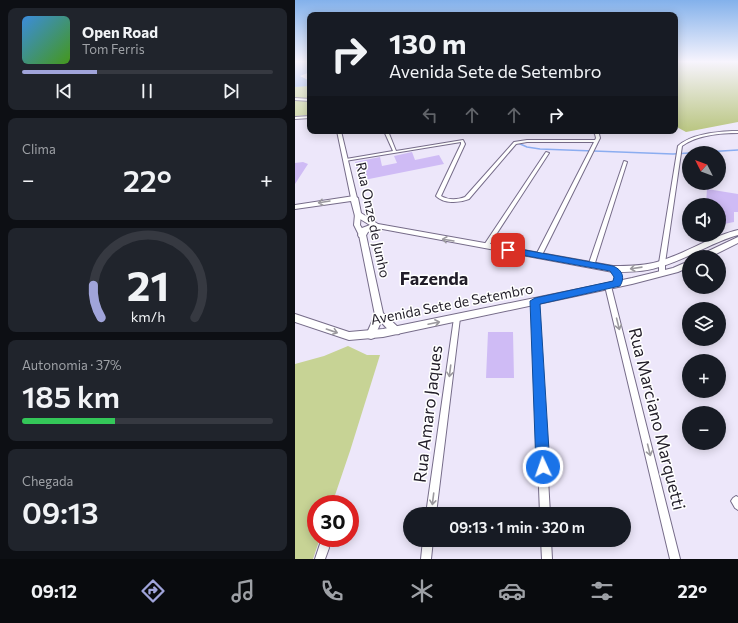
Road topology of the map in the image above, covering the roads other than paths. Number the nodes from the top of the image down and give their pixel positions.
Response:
1 (295, 99) edge
2 (307, 100) edge
3 (307, 117) edge
4 (295, 118) edge
5 (738, 132) edge
6 (340, 134) edge
7 (387, 134) edge
8 (596, 134) edge
9 (596, 141) junction
10 (395, 152) junction
11 (547, 153) dead end
12 (346, 160) junction
13 (625, 162) dead end
14 (354, 198) junction
15 (295, 207) edge
16 (358, 214) junction
17 (376, 226) junction
18 (738, 232) edge
19 (362, 235) junction
20 (738, 240) edge
21 (487, 246) junction
22 (717, 250) edge
23 (539, 255) junction
24 (591, 266) junction
25 (682, 267) edge
26 (662, 268) junction
27 (613, 269) junction
28 (612, 285) junction
29 (535, 301) junction
30 (379, 315) junction
31 (295, 318) edge
32 (457, 318) junction
33 (396, 330) junction
34 (371, 335) junction
35 (432, 507) edge
36 (545, 507) edge
37 (427, 547) edge
38 (546, 547) edge
39 (323, 548) dead end
40 (320, 559) edge
41 (426, 559) edge
42 (547, 559) edge
43 (675, 559) edge

1 - 2 main road
3 - 4 main road
5 - 26 street
6 - 12 main road, Rua Onze de Junho
7 - 10 street
8 - 9 street
9 - 10 street
9 - 23 street
10 - 12 street
11 - 21 street
12 - 14 main road, Rua Onze de Junho
13 - 24 street
14 -> 15 main road
14 - 16 main road, Rua Onze de Junho
16 - 17 main road
16 - 19 main road, Rua Onze de Junho
17 - 19 main road
21 -> 17 main road
18 - 26 main road
19 - 30 main road, Rua Onze de Junho
20 - 22 main road
21 - 23 main road
23 - 24 main road
24 - 27 main road
25 - 26 main road
26 -> 27 main road
26 - 28 main road, Avenida Sete de Setembro
27 - 28 main road
28 - 29 main road, Avenida Sete de Setembro
28 -> 43 street, Rua Marciano Marquetti
29 - 32 main road, Avenida Sete de Setembro
29 - 36 street
30 - 33 main road
30 - 34 main road
31 -> 34 main road, Avenida Sete de Setembro
33 -> 32 main road, Avenida Sete de Setembro
32 -> 35 street, Rua Amaro Jaques
33 - 34 main road, Avenida Sete de Setembro
37 - 41 street
38 - 42 street
39 - 40 street

